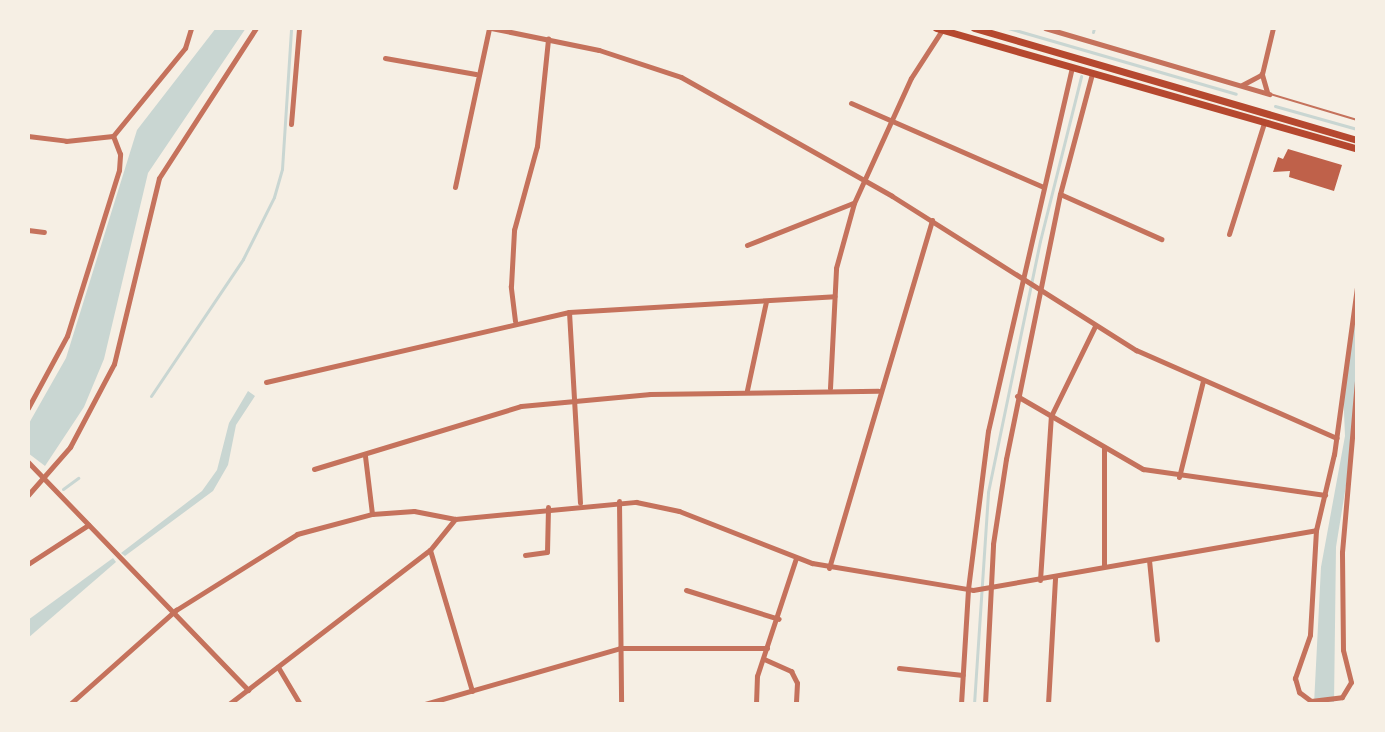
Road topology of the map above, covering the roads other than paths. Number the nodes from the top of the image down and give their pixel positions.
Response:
1 (191, 28) edge
2 (256, 28) edge
3 (299, 28) edge
4 (490, 28) edge
5 (974, 28) edge
6 (1045, 28) edge
7 (1084, 28) edge
8 (1273, 28) edge
9 (939, 29) edge
10 (548, 39) junction
11 (1081, 39) junction
12 (385, 58) dead end
13 (1072, 68) junction
14 (476, 74) junction
15 (1092, 74) junction
16 (1262, 74) junction
17 (1240, 85) junction
18 (1269, 94) junction
19 (851, 103) dead end
20 (891, 118) junction
21 (1357, 120) edge
22 (1264, 123) junction
23 (291, 124) dead end
24 (28, 136) edge
25 (113, 136) junction
26 (1357, 140) edge
27 (1357, 149) edge
28 (864, 181) junction
29 (455, 187) dead end
30 (1043, 187) junction
31 (1060, 194) junction
32 (854, 203) junction
33 (932, 220) junction
34 (28, 230) edge
35 (44, 232) dead end
36 (1229, 234) dead end
37 (1161, 239) dead end
38 (747, 245) dead end
39 (1027, 284) junction
40 (1357, 287) edge
41 (1040, 290) junction
42 (835, 296) junction
43 (766, 301) junction
44 (569, 312) junction
45 (515, 321) junction
46 (1095, 326) junction
47 (1357, 380) edge
48 (1203, 381) junction
49 (266, 382) dead end
50 (830, 388) junction
51 (28, 390) edge
52 (747, 390) junction
53 (878, 391) junction
54 (39, 393) junction
55 (1017, 396) junction
56 (576, 401) junction
57 (28, 408) edge
58 (1051, 416) junction
59 (1336, 438) junction
60 (1104, 448) junction
61 (1355, 449) edge
62 (365, 456) junction
63 (28, 462) edge
64 (314, 469) dead end
65 (41, 474) junction
66 (1179, 477) junction
67 (28, 495) edge
68 (1325, 495) junction
69 (619, 501) junction
70 (580, 503) junction
71 (548, 507) junction
72 (372, 514) junction
73 (455, 519) junction
74 (88, 525) junction
75 (1316, 530) junction
76 (430, 550) junction
77 (525, 555) dead end
78 (796, 558) junction
79 (1149, 560) junction
80 (28, 564) edge
81 (1104, 566) junction
82 (829, 568) junction
83 (1055, 577) junction
84 (1040, 580) junction
85 (989, 589) junction
86 (686, 590) dead end
87 (970, 590) junction
88 (176, 610) junction
89 (779, 619) junction
90 (1157, 640) dead end
91 (620, 648) junction
92 (767, 648) junction
93 (764, 659) junction
94 (278, 667) junction
95 (899, 668) dead end
96 (963, 675) junction
97 (248, 690) junction
98 (472, 691) junction
99 (70, 704) edge
100 (229, 704) edge
101 (300, 704) edge
102 (425, 704) edge
103 (621, 704) edge
104 (756, 704) edge
105 (796, 704) edge
106 (961, 704) edge
107 (985, 704) edge
108 (1048, 704) edge

1 - 25 street
2 - 65 street
3 - 23 street
4 - 10 street
4 - 14 street
5 - 26 main road
6 - 11 street
7 - 11 street
8 - 16 street
9 - 13 main road
9 - 20 street
10 - 28 street
10 - 45 street
11 - 17 street
12 - 14 street
13 - 15 main road
13 - 30 street
14 - 29 street
15 - 22 main road
15 - 31 street
16 - 17 street
16 - 18 street
17 - 18 street
18 - 21 lane
19 - 20 street
20 - 28 street
20 - 30 street
22 - 27 main road
22 - 36 street
24 - 25 street
25 - 54 street
28 - 32 street
28 - 33 street
30 - 39 street
31 - 37 street
31 - 41 street
32 - 38 street
32 - 42 street
33 - 39 street
33 - 53 street
34 - 35 street
39 - 41 street
39 - 87 street
40 - 59 street
41 - 46 street
41 - 55 street
42 - 43 street
42 - 50 street
43 - 44 street
43 - 52 street
44 - 45 street
44 - 56 street
45 - 49 street
46 - 48 street
46 - 58 street
47 - 61 street
48 - 59 street
48 - 66 street
50 - 52 street
50 - 53 street
51 - 54 street
52 - 56 street
53 - 82 street
54 - 57 street
55 - 58 street
55 - 85 street
56 - 62 street
56 - 70 street
58 - 60 street
58 - 84 street
59 - 68 street
60 - 66 street
60 - 81 street
61 - 75 street
62 - 64 street
62 - 72 street
63 - 65 street
65 - 67 street
65 - 74 street
66 - 68 street
68 - 75 street
69 - 70 street
69 - 78 street
69 - 91 street
70 - 71 street
71 - 73 street
71 - 77 street
72 - 73 street
72 - 88 street
73 - 76 street
74 - 80 street
74 - 88 street
75 - 79 street
76 - 94 street
76 - 98 street
78 - 82 street
78 - 89 street
79 - 81 street
79 - 90 street
81 - 83 street
82 - 87 street
83 - 84 street
83 - 108 street
84 - 85 street
85 - 87 street
85 - 107 street
86 - 89 street
87 - 96 street
88 - 97 street
88 - 99 street
89 - 92 street
91 - 92 street
91 - 98 street
91 - 103 street
92 - 93 street
93 - 104 street
93 - 105 street
94 - 97 street
94 - 101 street
95 - 96 street
96 - 106 street
97 - 100 street
98 - 102 street

